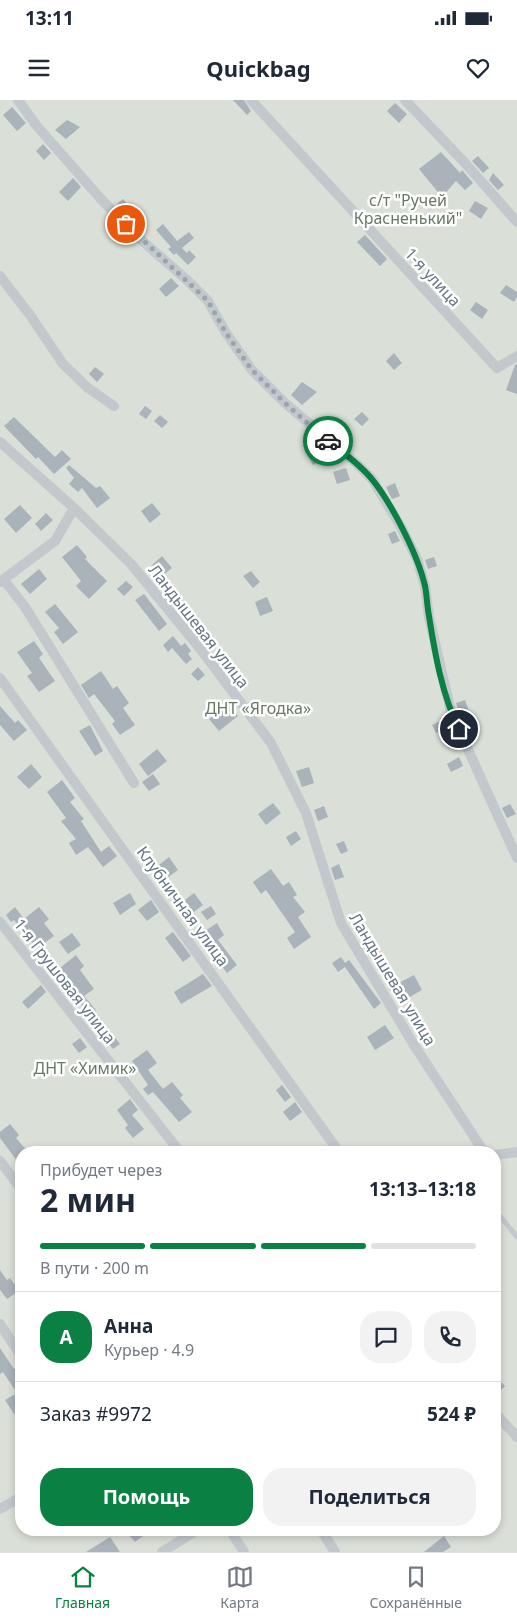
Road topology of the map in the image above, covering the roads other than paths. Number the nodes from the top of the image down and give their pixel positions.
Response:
1 (18, 100) edge
2 (251, 100) edge
3 (405, 100) edge
4 (517, 222) edge
5 (0, 276) edge
6 (517, 356) edge
7 (114, 406) dead end
8 (0, 442) edge
9 (74, 508) junction
10 (2, 581) edge
11 (0, 678) edge
12 (134, 783) dead end
13 (517, 858) edge
14 (0, 922) edge
15 (175, 1146) edge
16 (335, 1146) edge
17 (480, 1146) edge
18 (517, 1152) edge
19 (501, 1154) edge
20 (0, 1161) edge
21 (15, 1181) edge
22 (501, 1217) edge
23 (517, 1237) edge
24 (0, 1324) edge
25 (15, 1347) edge
26 (501, 1420) edge
27 (517, 1437) edge
28 (15, 1500) edge
29 (0, 1509) edge
30 (187, 1536) edge
31 (234, 1536) edge
32 (326, 1536) edge
33 (162, 1552) edge
34 (244, 1552) edge
35 (335, 1552) edge

1 - 13 street
2 - 6 street, 1-я улица
3 - 4 street
5 - 7 street
8 - 9 street, Ландышевая улица
9 - 10 street
9 - 17 street, Ландышевая улица
10 - 12 street
11 - 16 street, Клубничная улица
14 - 15 street, 1-я Грушовая улица
18 - 19 street
20 - 21 street
22 - 23 lane
24 - 25 street
26 - 27 street
28 - 29 street
30 - 33 street
31 - 34 street
32 - 35 street

